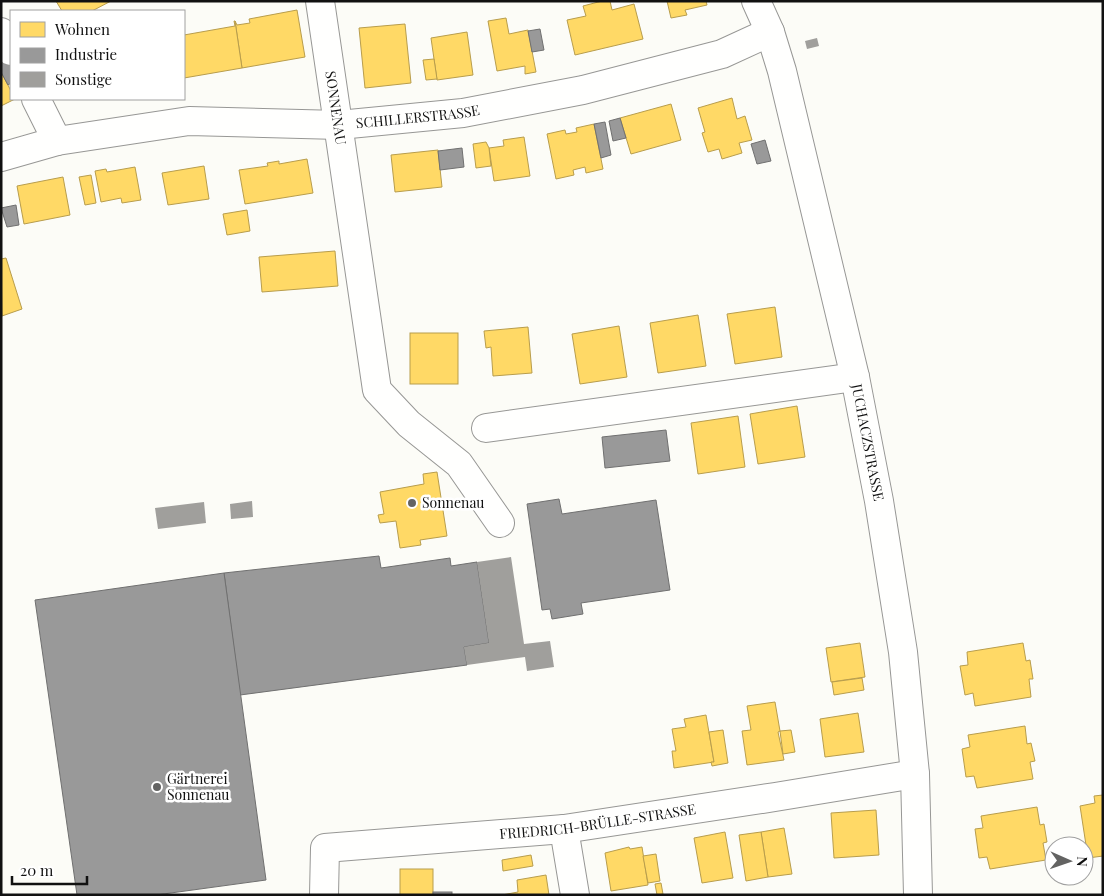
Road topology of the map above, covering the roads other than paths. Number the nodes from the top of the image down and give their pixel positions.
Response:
1 (320, 1) edge
2 (756, 1) edge
3 (1, 32) edge
4 (770, 32) junction
5 (10, 49) edge
6 (36, 100) edge
7 (339, 125) junction
8 (57, 141) junction
9 (1, 157) edge
10 (855, 377) junction
11 (486, 428) dead end
12 (500, 523) dead end
13 (915, 774) junction
14 (564, 829) junction
15 (324, 895) edge
16 (575, 895) edge
17 (918, 895) edge

1 - 7 street, SONNENAU
2 - 4 street, JUCHACZSTRASSE
3 - 5 street
4 - 7 street, SCHILLERSTRASSE
4 - 10 street, JUCHACZSTRASSE
6 - 8 street
7 - 8 street, SCHILLERSTRASSE
7 - 12 street, SONNENAU
8 - 9 street, SCHILLERSTRASSE
10 - 11 street
10 - 13 street, JUCHACZSTRASSE
13 - 14 street, FRIEDRICH-BRÜLLE-STRASSE
13 - 17 street, JUCHACZSTRASSE
14 - 15 street, FRIEDRICH-BRÜLLE-STRASSE
14 - 16 street

